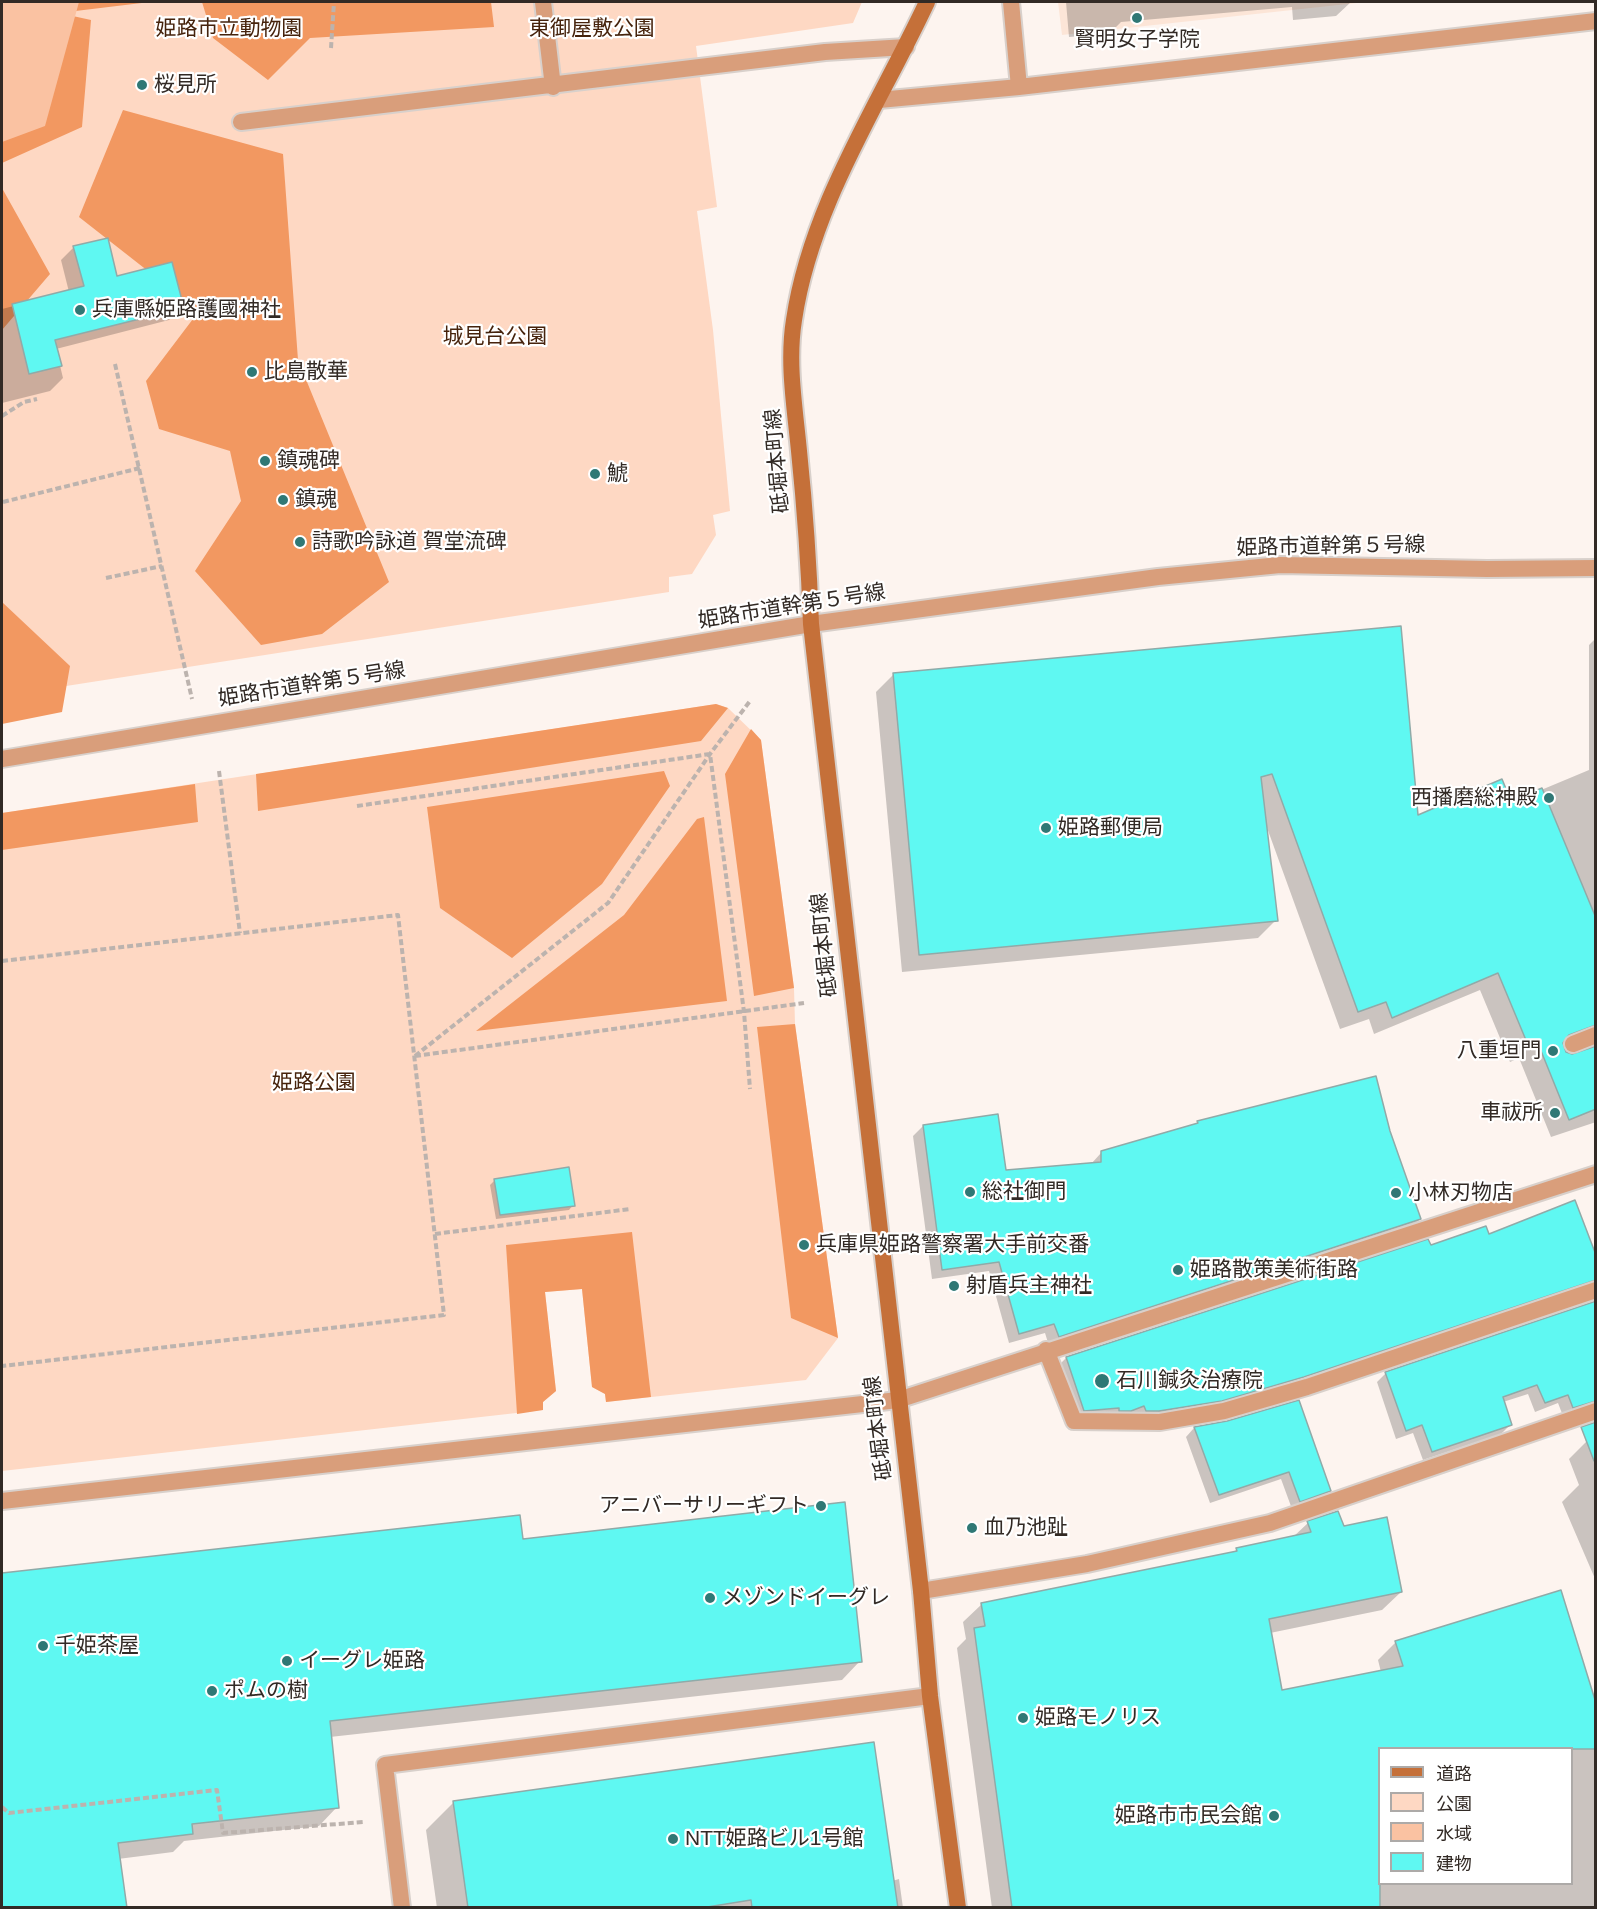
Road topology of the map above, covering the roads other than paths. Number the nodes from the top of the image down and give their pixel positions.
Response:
1 (543, 2) edge
2 (927, 2) edge
3 (1011, 2) edge
4 (1596, 21) edge
5 (906, 47) junction
6 (553, 87) junction
7 (1019, 87) junction
8 (879, 100) junction
9 (241, 122) dead end
10 (1596, 568) edge
11 (812, 624) junction
12 (2, 759) edge
13 (1596, 1035) edge
14 (1573, 1044) dead end
15 (1596, 1174) edge
16 (1596, 1290) edge
17 (1046, 1350) junction
18 (898, 1400) junction
19 (1596, 1411) edge
20 (2, 1501) edge
21 (921, 1591) junction
22 (930, 1696) junction
23 (402, 1908) edge
24 (958, 1908) edge

1 - 6 street
2 - 5 main road, 砥堀本町線
3 - 7 street
4 - 7 street
5 - 6 street
5 - 8 main road, 砥堀本町線
6 - 9 street
7 - 8 street
8 - 11 main road, 砥堀本町線
10 - 11 street, 姫路市道幹第５号線
11 - 12 street, 姫路市道幹第５号線
11 - 18 main road, 砥堀本町線
13 - 14 street
15 - 17 street
16 - 17 street
17 - 18 street
18 - 20 street
18 - 21 main road, 砥堀本町線
19 - 21 street
21 - 22 main road, 砥堀本町線
22 - 23 street
22 - 24 main road, 砥堀本町線

